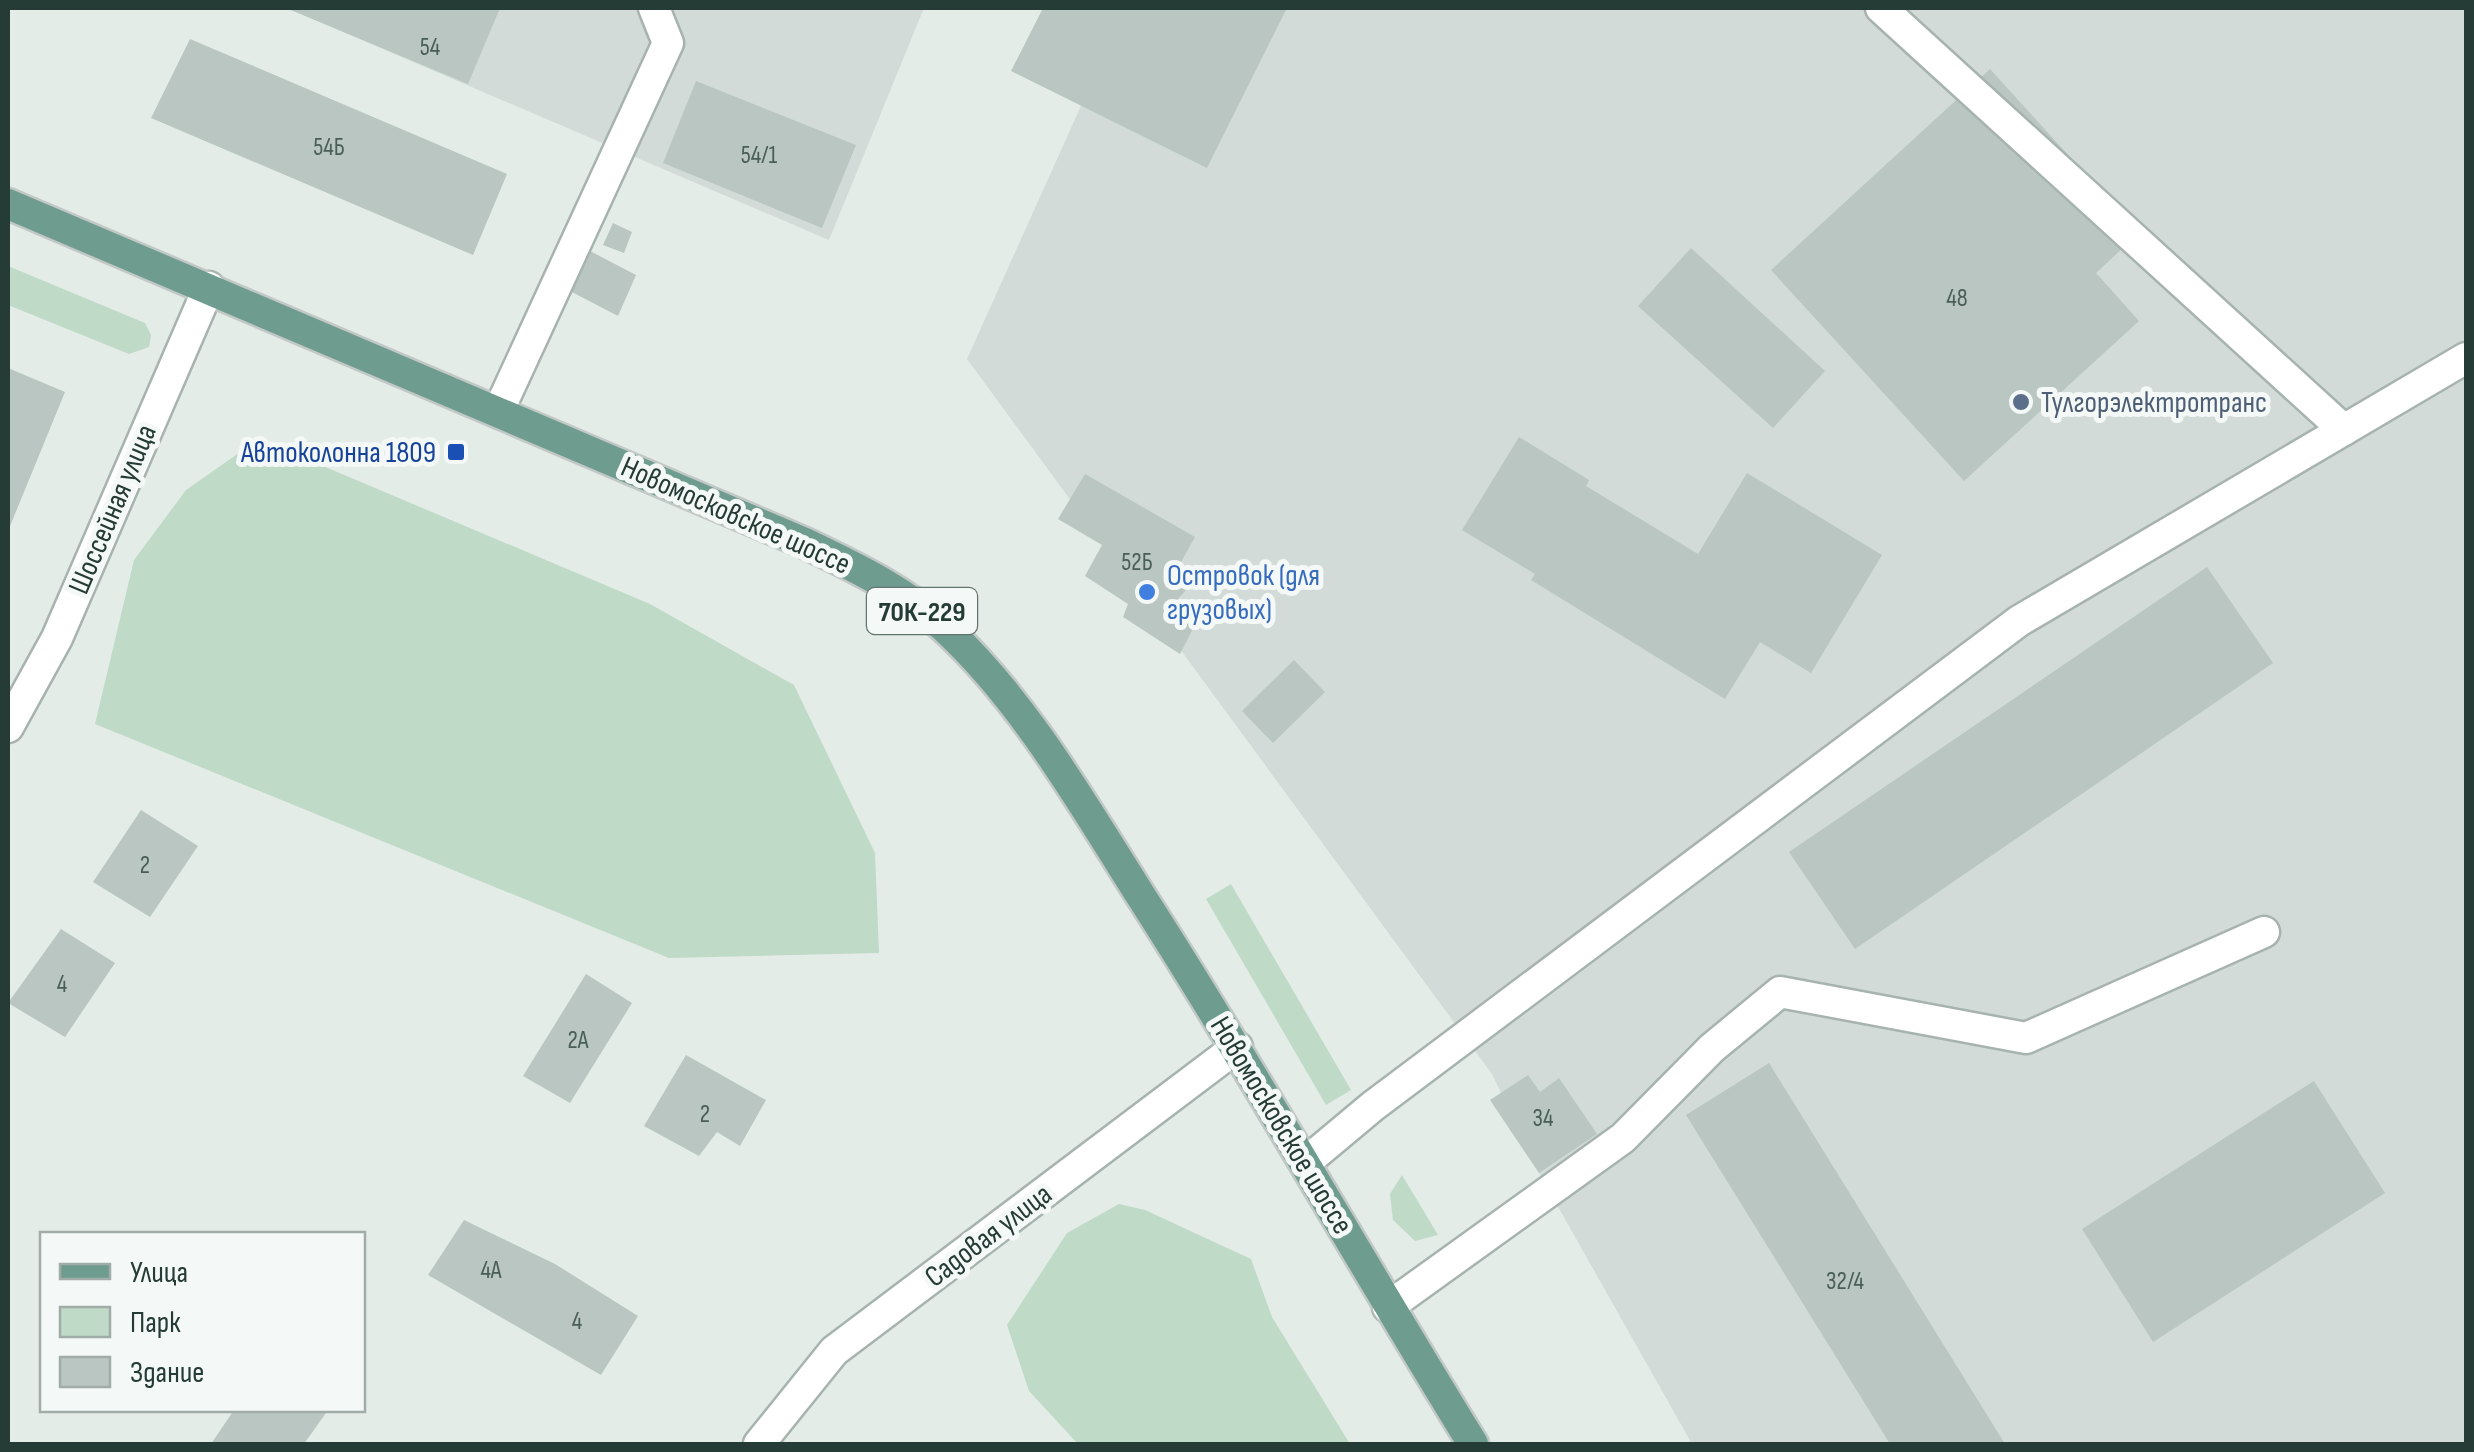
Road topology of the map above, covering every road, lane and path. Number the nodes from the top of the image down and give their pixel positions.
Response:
1 (654, 8) edge
2 (1881, 8) edge
3 (8, 204) edge
4 (208, 287) junction
5 (2466, 358) edge
6 (498, 412) junction
7 (2344, 430) junction
8 (8, 727) edge
9 (2264, 932) dead end
10 (1237, 1047) junction
11 (1306, 1162) junction
12 (1388, 1307) junction
13 (758, 1444) edge
14 (1473, 1444) edge

1 - 6 street
2 - 7 street
3 - 4 main road, Новомосковское шоссе / 70К-229
4 - 6 main road, Новомосковское шоссе / 70К-229
4 - 8 street, Шоссейная улица
5 - 7 street
6 - 10 main road, Новомосковское шоссе / 70К-229
7 - 11 street
9 - 12 street
10 - 11 main road, Новомосковское шоссе / 70К-229
10 - 13 street, Садовая улица
11 - 12 main road, Новомосковское шоссе / 70К-229
12 - 14 main road, Новомосковское шоссе / 70К-229

